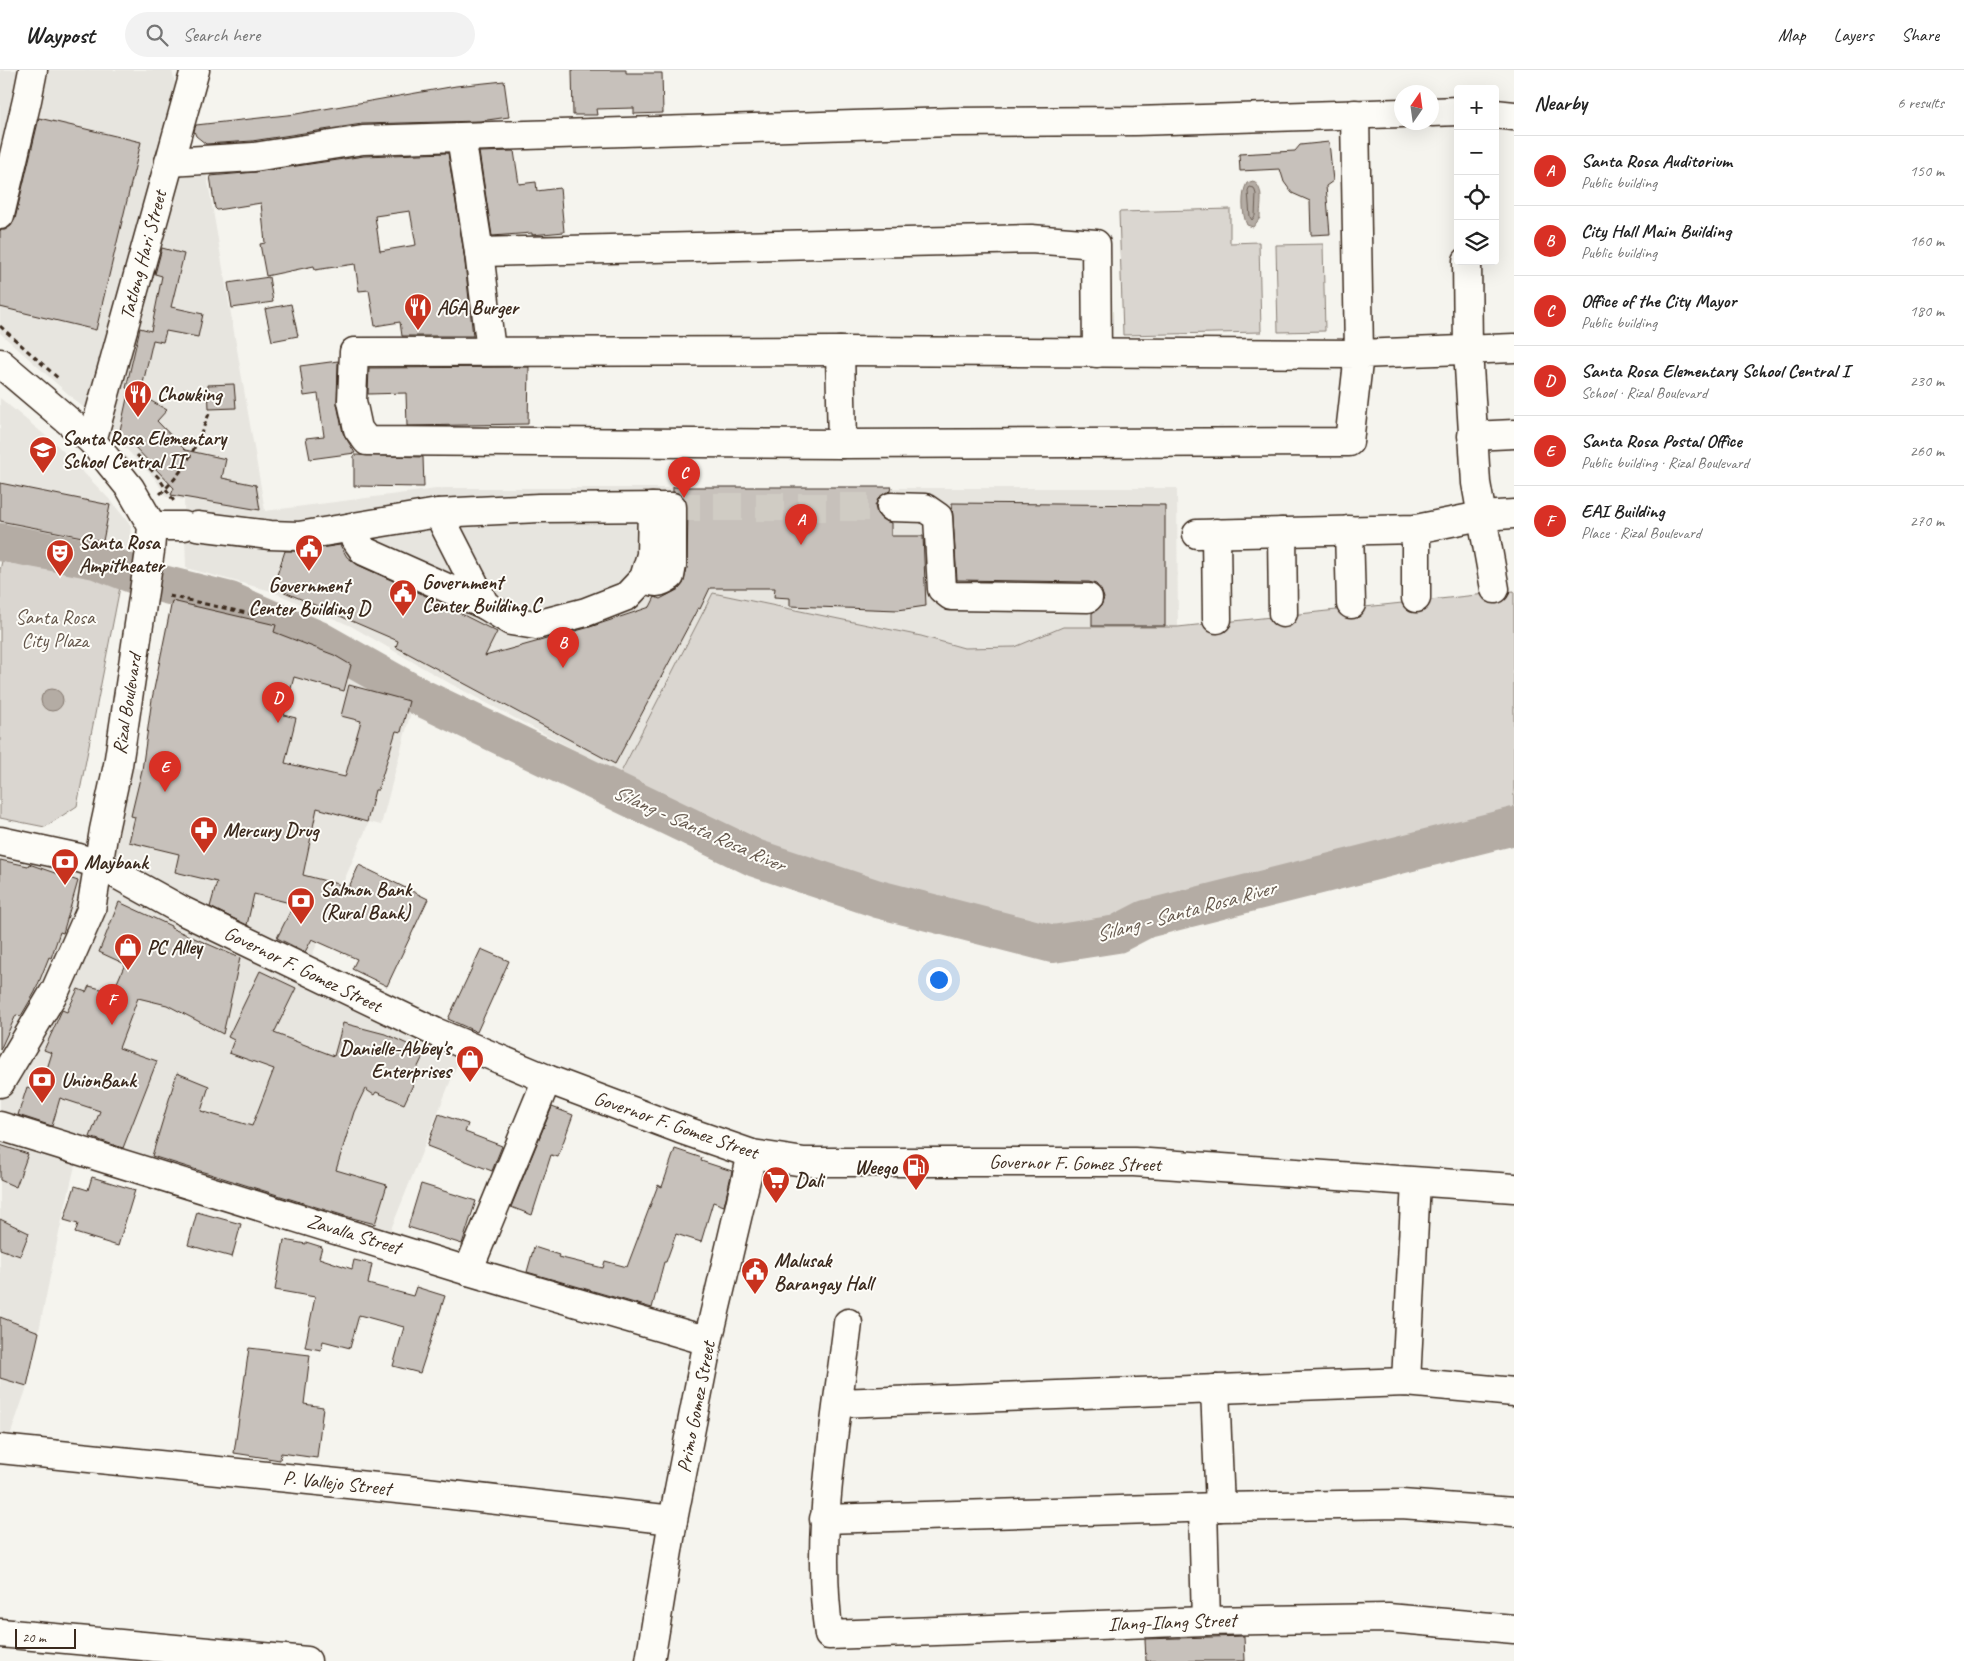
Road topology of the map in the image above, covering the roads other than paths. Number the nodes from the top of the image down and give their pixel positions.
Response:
1 (33, 70) edge
2 (188, 78) edge
3 (1454, 111) edge
4 (1439, 112) edge
5 (1394, 113) edge
6 (1354, 114) junction
7 (1499, 114) edge
8 (1514, 116) edge
9 (461, 137) junction
10 (169, 162) junction
11 (0, 214) edge
12 (479, 252) junction
13 (1467, 265) edge
14 (1514, 348) edge
15 (1468, 350) junction
16 (491, 351) junction
17 (840, 351) junction
18 (1097, 353) junction
19 (1359, 354) junction
20 (0, 363) edge
21 (1514, 434) edge
22 (1472, 436) junction
23 (92, 440) junction
24 (842, 444) junction
25 (891, 507) tunnel mouth
26 (438, 513) junction
27 (1514, 514) edge
28 (1481, 516) junction
29 (351, 527) junction
30 (148, 529) junction
31 (1416, 529) junction
32 (1349, 530) junction
33 (1282, 532) junction
34 (1496, 589) dead end
35 (1088, 598) dead end
36 (1416, 598) dead end
37 (1351, 604) dead end
38 (485, 605) junction
39 (1283, 613) dead end
40 (1217, 619) dead end
41 (0, 841) edge
42 (98, 864) junction
43 (547, 1079) junction
44 (0, 1083) edge
45 (0, 1126) edge
46 (752, 1154) junction
47 (1416, 1182) junction
48 (1514, 1188) edge
49 (468, 1270) junction
50 (848, 1323) dead end
51 (708, 1341) junction
52 (1406, 1382) junction
53 (1215, 1389) junction
54 (1514, 1392) edge
55 (838, 1403) junction
56 (0, 1449) edge
57 (1211, 1507) junction
58 (1514, 1512) edge
59 (673, 1520) junction
60 (824, 1520) junction
61 (1206, 1621) junction
62 (1514, 1629) edge
63 (0, 1633) edge
64 (307, 1661) edge
65 (650, 1661) edge

1 - 11 street
2 - 10 street, Tatlong Hari Street
3 - 4 street
5 - 6 street
6 - 9 street
6 - 19 street
7 - 8 street
9 - 10 street
9 - 12 street
10 - 23 street, Tatlong Hari Street
12 - 16 street
12 - 18 street
13 - 15 street
14 - 15 street
15 - 19 street
15 - 22 street
16 - 17 street
16 - 24 street
17 - 18 street
17 - 24 street
18 - 19 street
19 - 24 street
20 - 23 street
21 - 22 street
22 - 28 street
23 - 30 street
25 - 35 street
26 - 29 street
26 - 38 street
26 - 38 street
27 - 28 street
28 - 31 street
28 - 34 street
29 - 30 street
29 - 38 street
30 - 42 street, Rizal Boulevard
31 - 32 street
31 - 36 street
32 - 33 street
32 - 37 street
33 - 39 street
33 - 40 street
41 - 42 street, Governor F. Gomez Street
42 - 43 street, Governor F. Gomez Street
42 - 44 street, Rizal Boulevard
43 - 46 street, Governor F. Gomez Street
43 - 49 street
45 - 49 street, Zavalla Street
46 - 47 street, Governor F. Gomez Street
46 - 51 street, Primo Gomez Street
47 - 48 street, Governor F. Gomez Street
47 - 52 street
49 - 51 street, Zavalla Street
50 - 55 street
51 - 59 street, Primo Gomez Street
52 - 53 street
52 - 54 street
53 - 55 street
53 - 57 street
55 - 60 street
56 - 59 street, P. Vallejo Street
57 - 58 street
57 - 60 street
57 - 61 street
59 - 65 street, Primo Gomez Street
60 - 61 street, Ilang-Ilang Street
61 - 62 street, Ilang-Ilang Street
63 - 64 street

